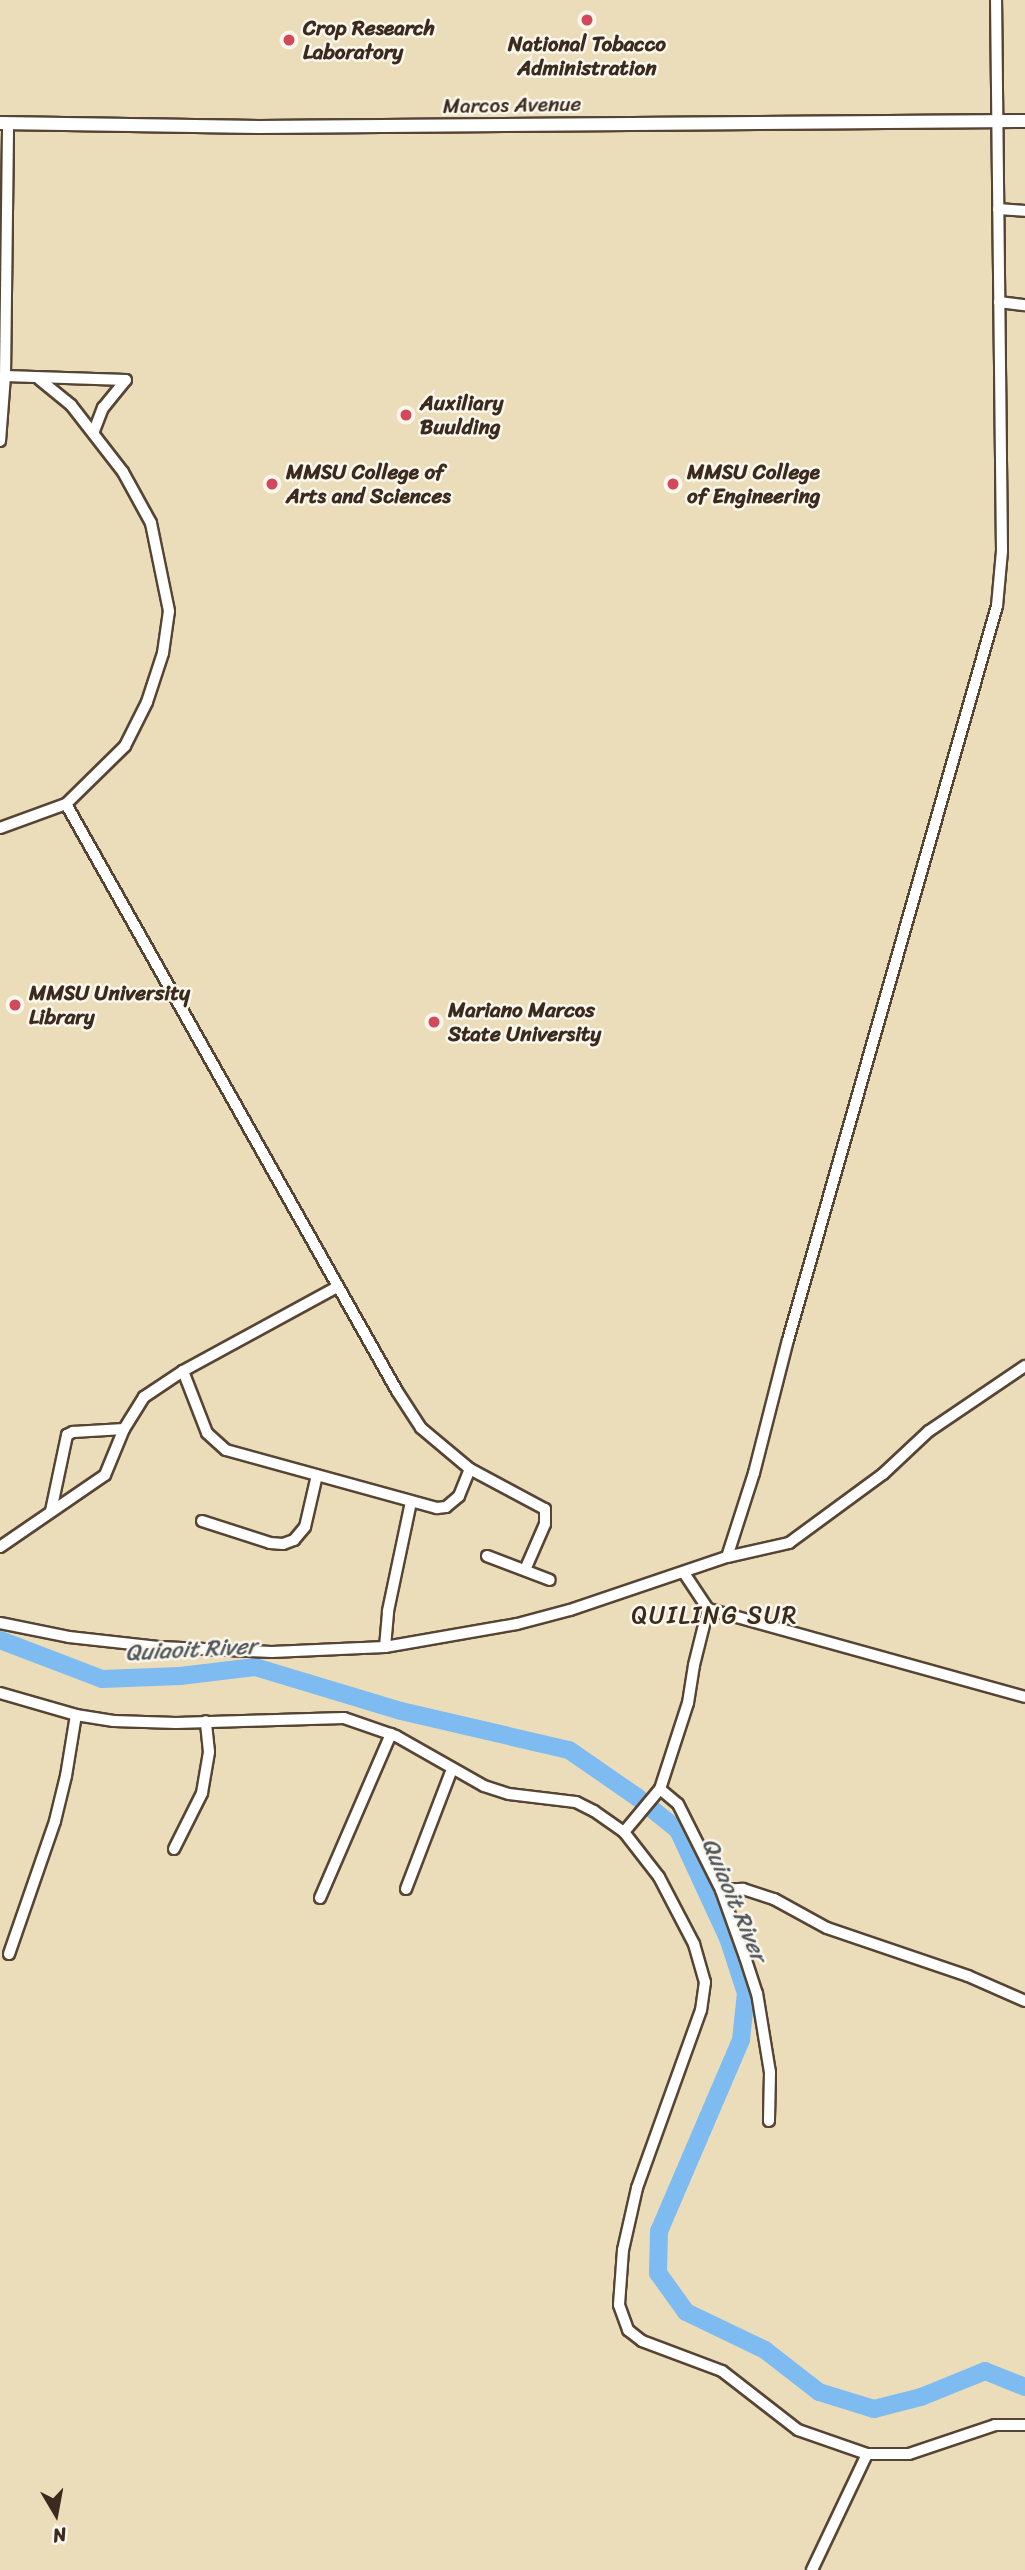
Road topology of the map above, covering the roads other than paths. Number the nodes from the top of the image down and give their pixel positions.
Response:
1 (996, 0) edge
2 (997, 120) junction
3 (1025, 121) edge
4 (4, 123) edge
5 (998, 209) junction
6 (1025, 211) edge
7 (999, 302) junction
8 (1025, 305) edge
9 (5, 376) junction
10 (39, 379) junction
11 (94, 431) junction
12 (0, 441) edge
13 (66, 804) junction
14 (0, 828) edge
15 (337, 1287) junction
16 (1025, 1366) edge
17 (183, 1371) junction
18 (124, 1429) junction
19 (470, 1469) junction
20 (317, 1475) junction
21 (411, 1503) junction
22 (51, 1511) junction
23 (202, 1521) dead end
24 (0, 1547) edge
25 (487, 1556) dead end
26 (727, 1557) junction
27 (525, 1570) junction
28 (684, 1573) junction
29 (550, 1580) dead end
30 (708, 1609) junction
31 (0, 1623) edge
32 (386, 1647) junction
33 (0, 1693) edge
34 (1025, 1697) edge
35 (76, 1715) junction
36 (206, 1721) junction
37 (391, 1734) junction
38 (452, 1769) junction
39 (660, 1789) junction
40 (627, 1829) junction
41 (174, 1849) dead end
42 (405, 1889) dead end
43 (721, 1890) junction
44 (320, 1898) dead end
45 (9, 1954) dead end
46 (1025, 2001) edge
47 (769, 2121) dead end
48 (1025, 2425) edge
49 (867, 2454) junction
50 (812, 2570) edge

1 - 2 street
2 - 3 main road, Marcos Avenue
2 - 4 main road, Marcos Avenue
2 - 5 street
4 - 9 street
5 - 6 street
5 - 7 street
7 - 8 street
7 - 26 street
9 - 10 street
9 - 12 street
10 - 11 street
10 - 11 street
11 - 13 street
13 - 14 street
13 - 15 street
15 - 17 street
15 - 19 street
16 - 26 street
17 - 18 street
17 - 20 street
18 - 22 street
18 - 22 street
19 - 21 street
19 - 27 street
20 - 21 street
20 - 23 street
21 - 32 street
22 - 24 street
25 - 27 street
26 - 28 street
27 - 29 street
28 - 30 street
28 - 32 street
30 - 34 street
30 - 39 street
31 - 32 street
33 - 35 street
35 - 36 street
35 - 45 street
36 - 37 street
36 - 41 street
37 - 38 street
37 - 44 street
38 - 40 street
38 - 42 street
39 - 40 street
39 - 43 street
40 - 49 street
43 - 46 street
43 - 47 street
48 - 49 street
49 - 50 street

